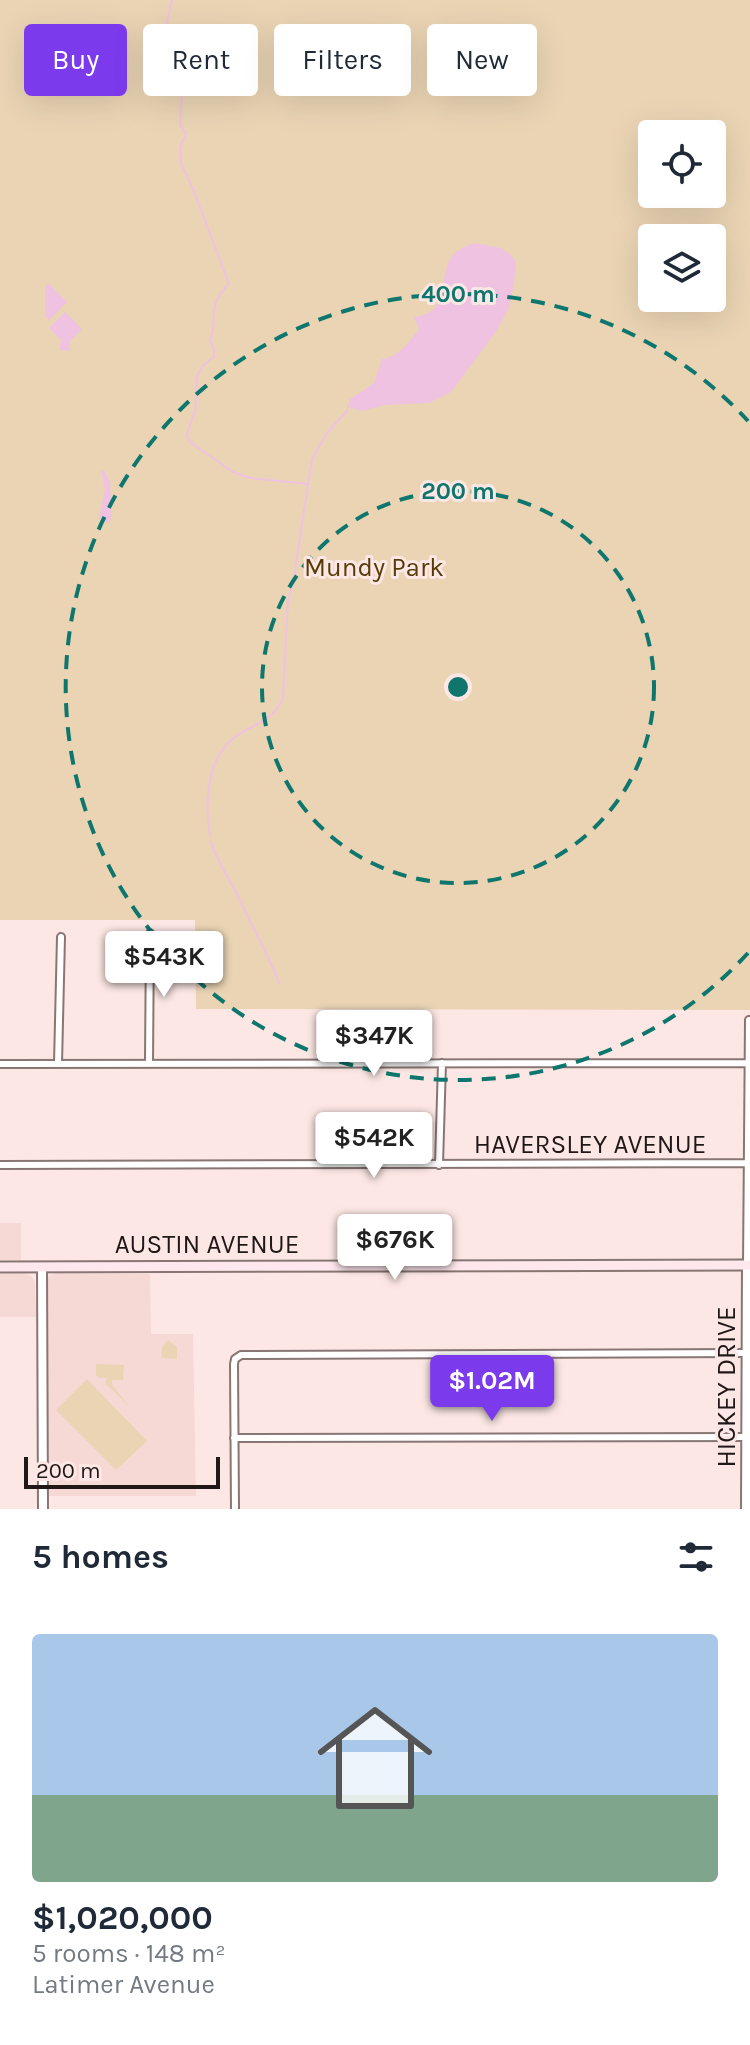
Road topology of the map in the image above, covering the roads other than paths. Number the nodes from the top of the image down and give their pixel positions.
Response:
1 (150, 933) dead end
2 (61, 937) dead end
3 (749, 1020) edge
4 (442, 1063) junction
5 (748, 1063) edge
6 (0, 1064) edge
7 (58, 1064) junction
8 (149, 1064) junction
9 (747, 1163) junction
10 (0, 1165) edge
11 (439, 1165) junction
12 (749, 1182) edge
13 (748, 1265) edge
14 (0, 1267) edge
15 (42, 1267) junction
16 (746, 1353) junction
17 (748, 1437) edge
18 (234, 1438) junction
19 (43, 1509) edge
20 (235, 1509) edge
21 (746, 1509) edge

1 - 8 street
2 - 7 street
3 - 5 street
4 - 5 street
4 - 8 street
4 - 11 street
5 - 9 street
6 - 7 street
7 - 8 street
9 - 11 street, HAVERSLEY AVENUE
9 - 12 street
10 - 11 street, HAVERSLEY AVENUE
12 - 13 street
13 - 15 main road, AUSTIN AVENUE
13 - 16 street, HICKEY DRIVE
14 - 15 main road, AUSTIN AVENUE
15 - 19 street
16 - 17 street, HICKEY DRIVE
16 - 18 street
17 - 18 street
17 - 21 street, HICKEY DRIVE
18 - 20 street

